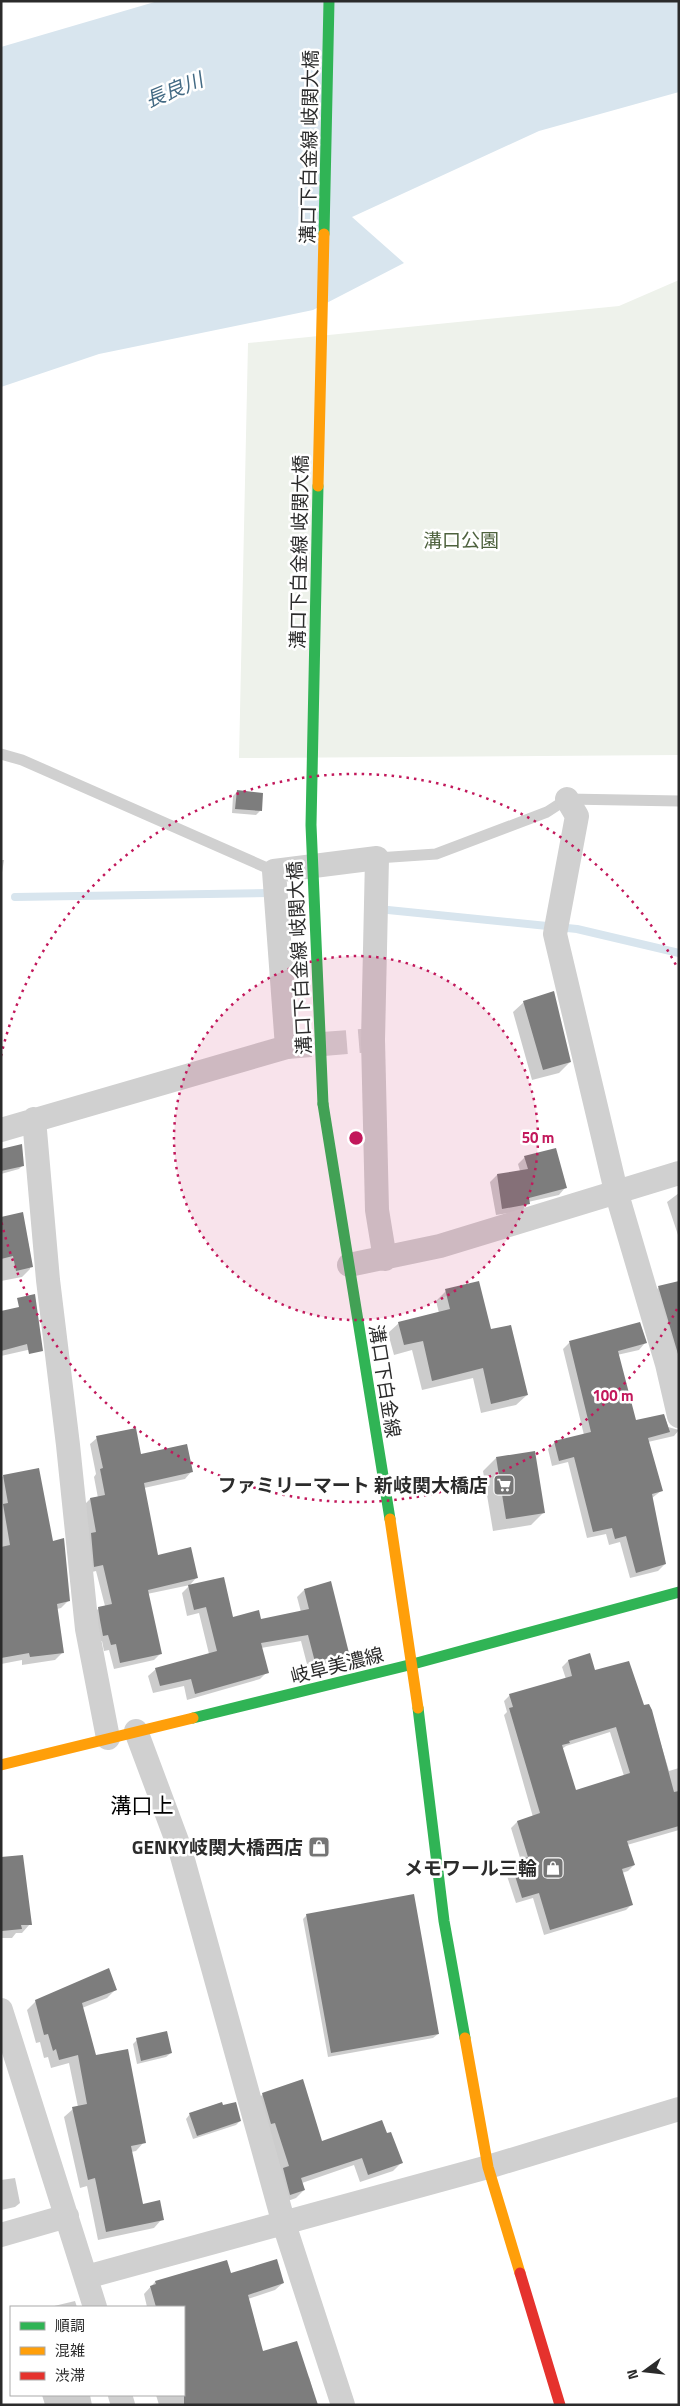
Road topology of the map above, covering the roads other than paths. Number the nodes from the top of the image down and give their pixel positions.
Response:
1 (330, 1) edge
2 (1, 754) edge
3 (567, 798) junction
4 (679, 801) edge
5 (378, 858) junction
6 (274, 871) junction
7 (323, 1104) joint
8 (34, 1120) junction
9 (1, 1130) edge
10 (679, 1173) edge
11 (616, 1191) junction
12 (385, 1259) junction
13 (349, 1265) junction
14 (679, 1416) edge
15 (679, 1592) edge
16 (413, 1664) junction
17 (136, 1731) junction
18 (108, 1738) junction
19 (1, 1765) edge
20 (1, 2010) edge
21 (679, 2109) edge
22 (488, 2167) junction
23 (67, 2216) junction
24 (284, 2224) junction
25 (1, 2235) edge
26 (86, 2277) junction
27 (95, 2306) edge
28 (343, 2405) edge
29 (560, 2405) edge

1 - 7 main road, 溝口下白金線 岐関大橋, bridge
2 - 6 lane
3 - 4 lane
3 - 5 lane
3 - 11 street
5 - 6 street
5 - 12 street
6 - 8 street
7 - 13 main road, 溝口下白金線
8 - 9 street
8 - 18 street
10 - 11 street
11 - 12 street
11 - 14 street
12 - 13 street
13 - 16 main road, 溝口下白金線
15 - 16 main road, 岐阜美濃線
16 - 17 main road, 岐阜美濃線
16 - 22 main road, 溝口下白金線
17 - 18 main road, 岐阜美濃線
17 - 24 street
18 - 19 main road, 岐阜美濃線
20 - 23 street
21 - 22 street
22 - 24 street
22 - 29 main road, 溝口下白金線
23 - 25 street
23 - 26 street
24 - 26 street
24 - 28 street
26 - 27 street

